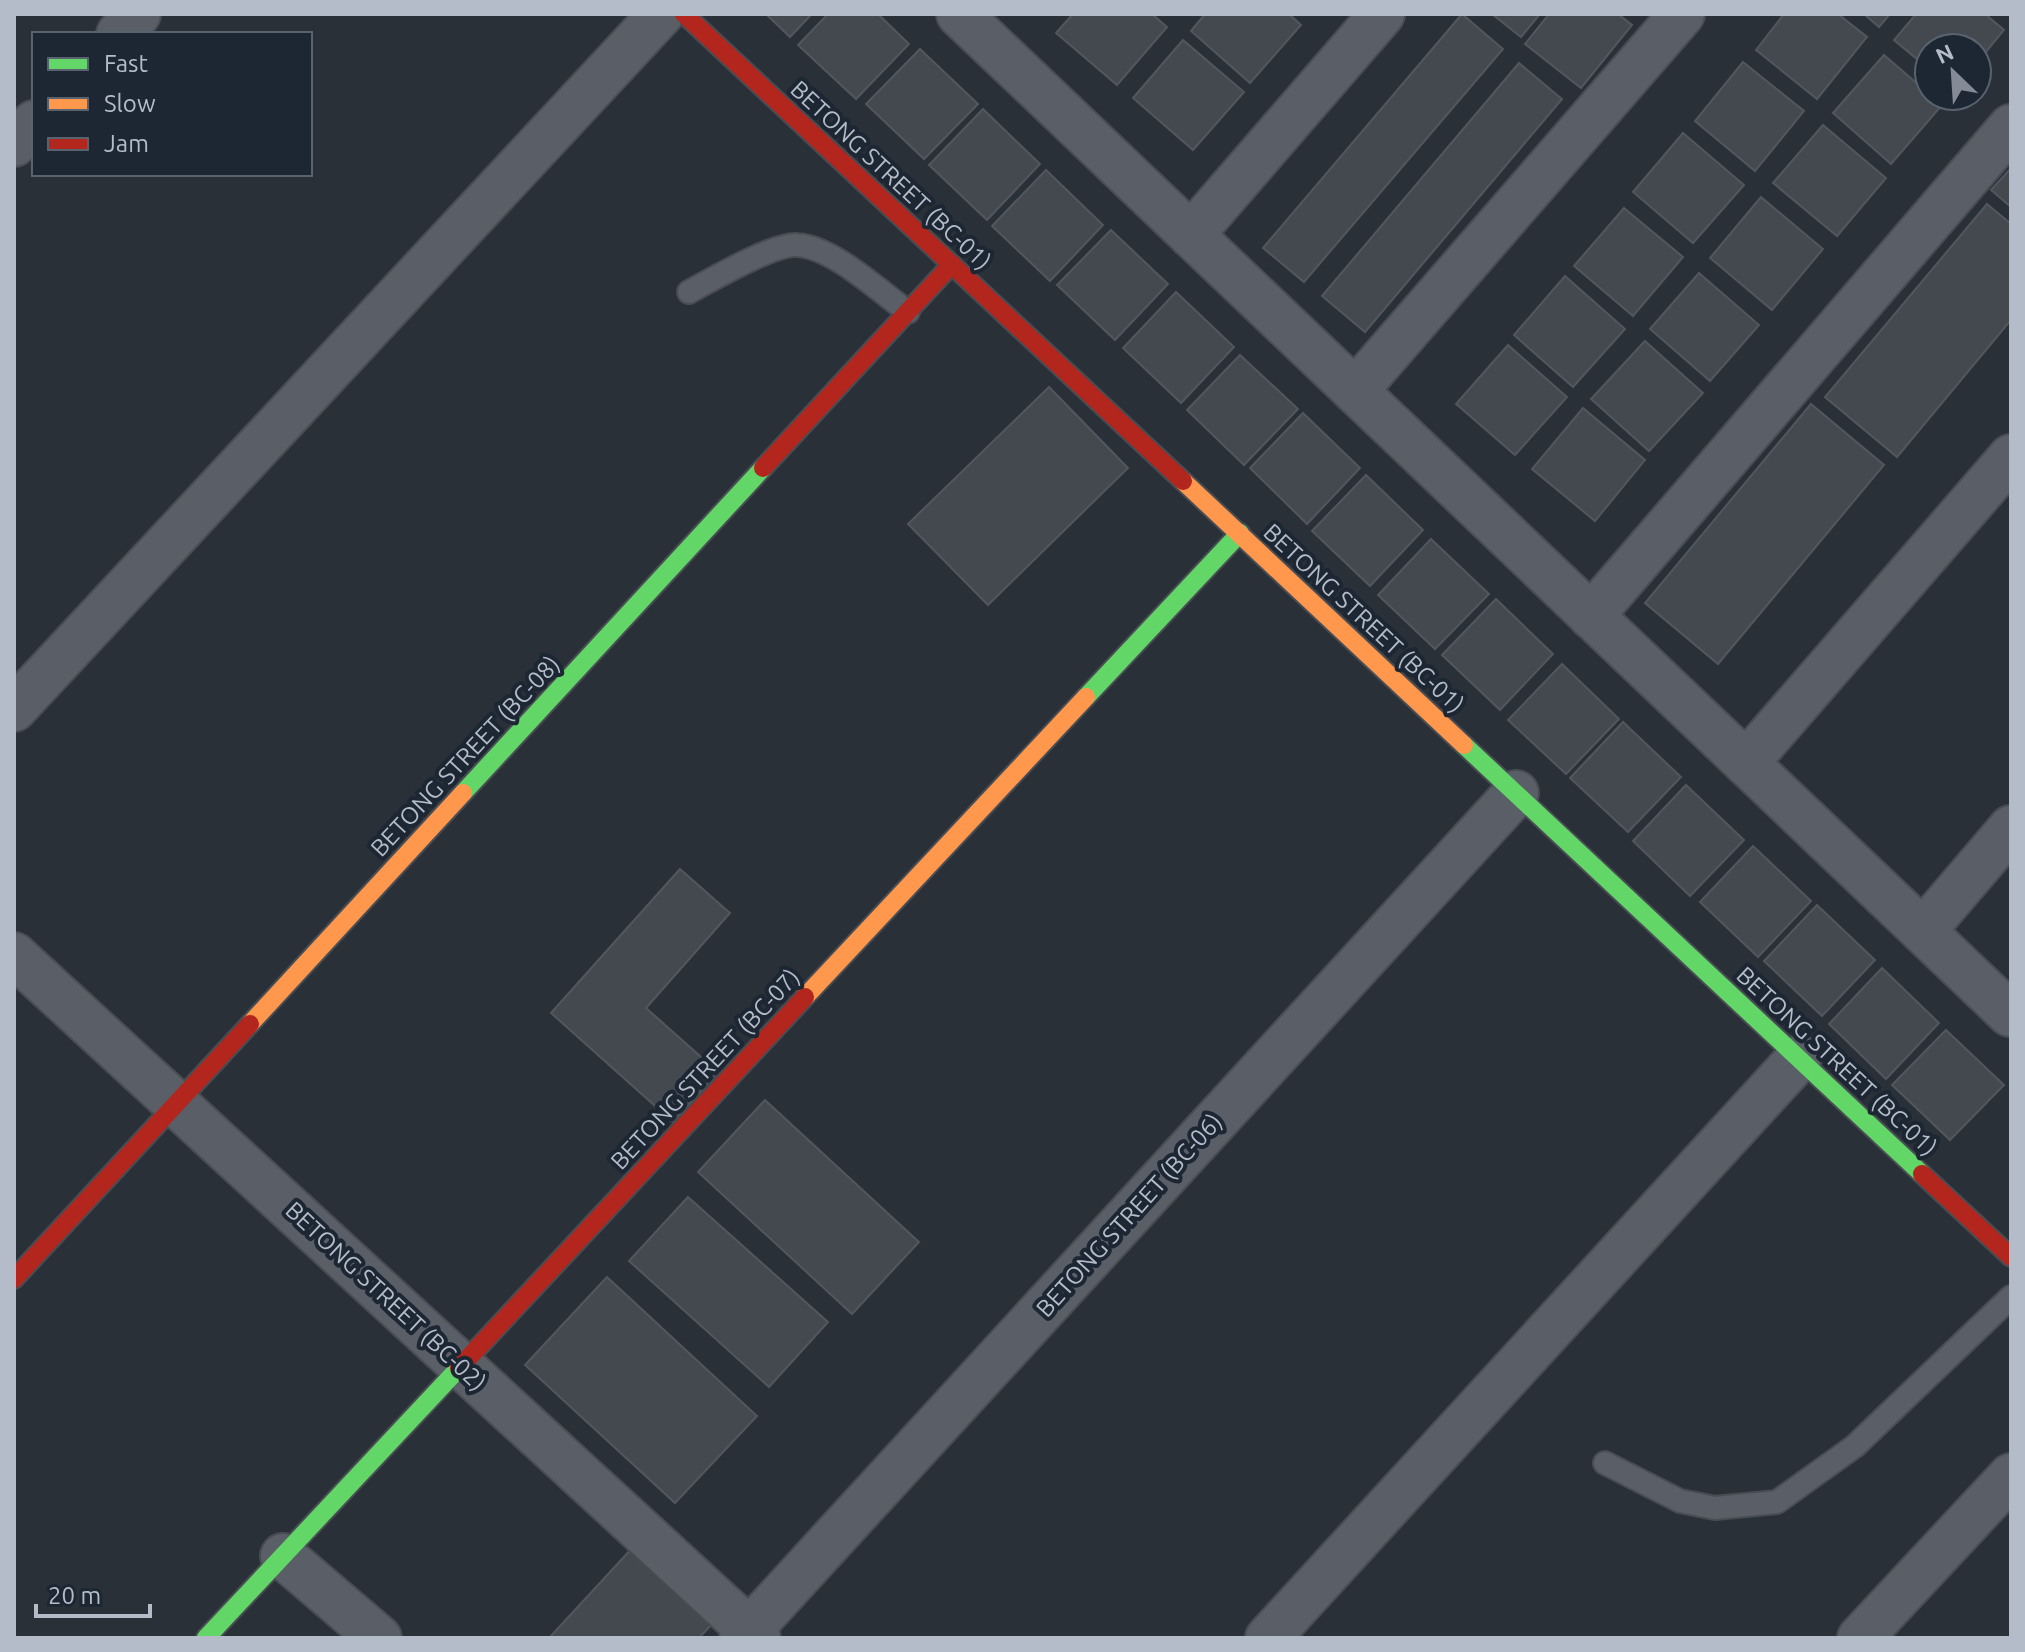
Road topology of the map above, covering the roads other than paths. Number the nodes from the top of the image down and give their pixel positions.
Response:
1 (138, 14) edge
2 (661, 14) edge
3 (684, 14) edge
4 (1382, 14) edge
5 (1682, 14) edge
6 (966, 16) edge
7 (121, 32) edge
8 (32, 125) edge
9 (2011, 127) edge
10 (14, 144) edge
11 (1191, 235) junction
12 (952, 264) junction
13 (689, 292) dead end
14 (908, 312) junction
15 (1355, 391) junction
16 (2011, 457) edge
17 (1240, 533) junction
18 (1591, 616) junction
19 (14, 709) edge
20 (1746, 763) junction
21 (1516, 793) junction
22 (2011, 828) edge
23 (1923, 931) junction
24 (14, 955) edge
25 (2010, 1014) edge
26 (1799, 1058) junction
27 (176, 1104) junction
28 (2011, 1257) edge
29 (14, 1279) edge
30 (2011, 1297) edge
31 (461, 1366) junction
32 (1605, 1463) dead end
33 (2011, 1476) edge
34 (283, 1556) junction
35 (750, 1635) edge
36 (206, 1638) edge
37 (379, 1638) edge
38 (1268, 1638) edge
39 (1860, 1638) edge

1 - 7 street
2 - 19 street
3 - 12 street, BETONG STREET (BC-01)
4 - 11 street
5 - 15 street
6 - 11 street
8 - 10 street
9 - 18 street
11 - 15 street
12 - 14 street, BETONG STREET (BC-08)
12 - 17 street, BETONG STREET (BC-01)
13 - 14 lane
14 - 27 street, BETONG STREET (BC-08)
15 - 18 street
16 - 20 street
17 - 21 street, BETONG STREET (BC-01)
17 - 31 street, BETONG STREET (BC-07)
18 - 20 street
20 - 23 street
21 - 26 street, BETONG STREET (BC-01)
21 - 35 street, BETONG STREET (BC-06)
22 - 23 street
23 - 25 street
24 - 27 street, BETONG STREET (BC-02)
26 - 28 street, BETONG STREET (BC-01)
26 - 38 street
27 - 29 street, BETONG STREET (BC-08)
27 - 31 street, BETONG STREET (BC-02)
30 - 32 lane
31 - 34 street, BETONG STREET (BC-07)
31 - 35 street, BETONG STREET (BC-02)
33 - 39 street
34 - 36 street, BETONG STREET (BC-07)
34 - 37 street

